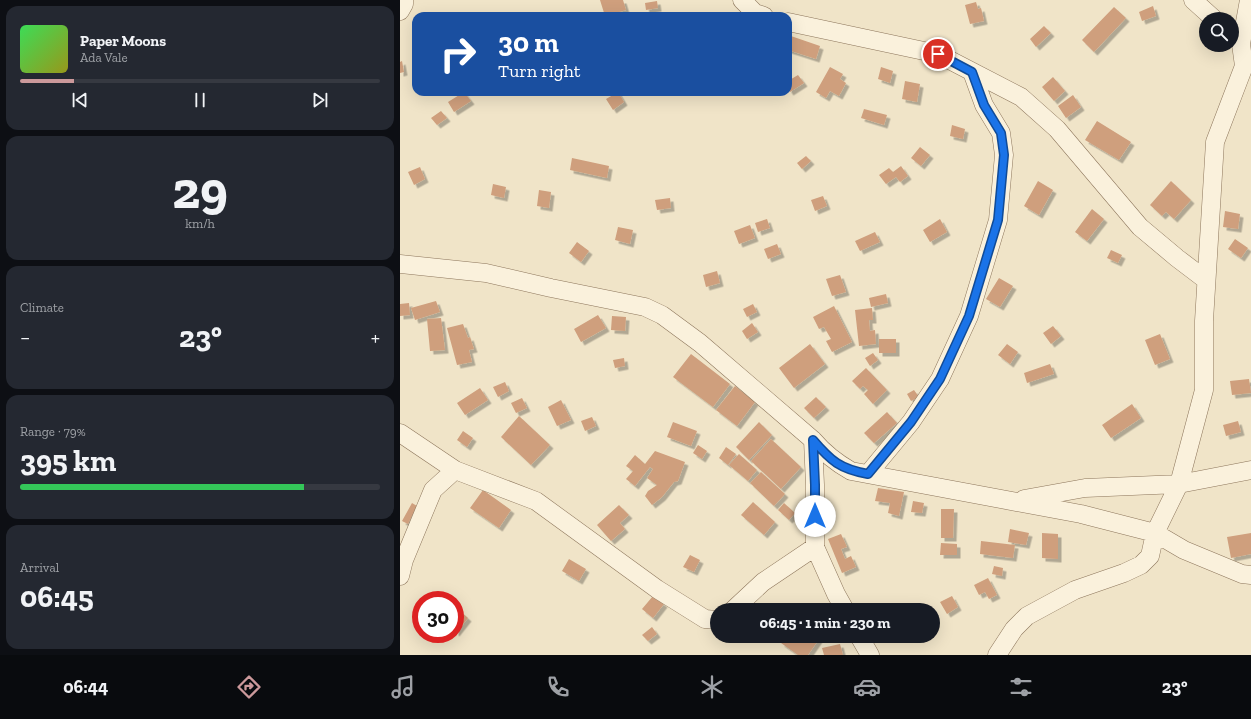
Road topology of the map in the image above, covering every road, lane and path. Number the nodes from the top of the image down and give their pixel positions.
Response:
1 (404, 0) edge
2 (742, 0) edge
3 (1193, 0) edge
4 (1249, 0) edge
5 (400, 11) edge
6 (754, 12) edge
7 (1206, 12) edge
8 (792, 23) edge
9 (1239, 33) edge
10 (1239, 47) edge
11 (972, 72) junction
12 (400, 264) edge
13 (1206, 280) junction
14 (400, 433) edge
15 (813, 440) junction
16 (455, 470) junction
17 (1251, 470) edge
18 (868, 474) junction
19 (1179, 484) junction
20 (1016, 501) junction
21 (1155, 533) junction
22 (815, 547) junction
23 (1251, 575) edge
24 (400, 576) edge
25 (740, 603) edge
26 (841, 603) edge
27 (710, 619) edge
28 (863, 643) edge
29 (870, 655) edge
30 (997, 655) edge

1 - 5 street
2 - 6 street
3 - 7 street
4 - 9 street
8 - 11 street
10 - 13 street
11 - 13 street
11 - 18 street
12 - 15 street
13 - 19 street
14 - 16 street
15 - 18 street
15 - 22 street
16 - 24 street
16 - 27 street
17 - 19 street
18 - 20 street
19 - 20 street
19 - 21 street
20 - 21 street
21 - 23 street
21 - 30 street
22 - 25 street
22 - 26 street
28 - 29 street

